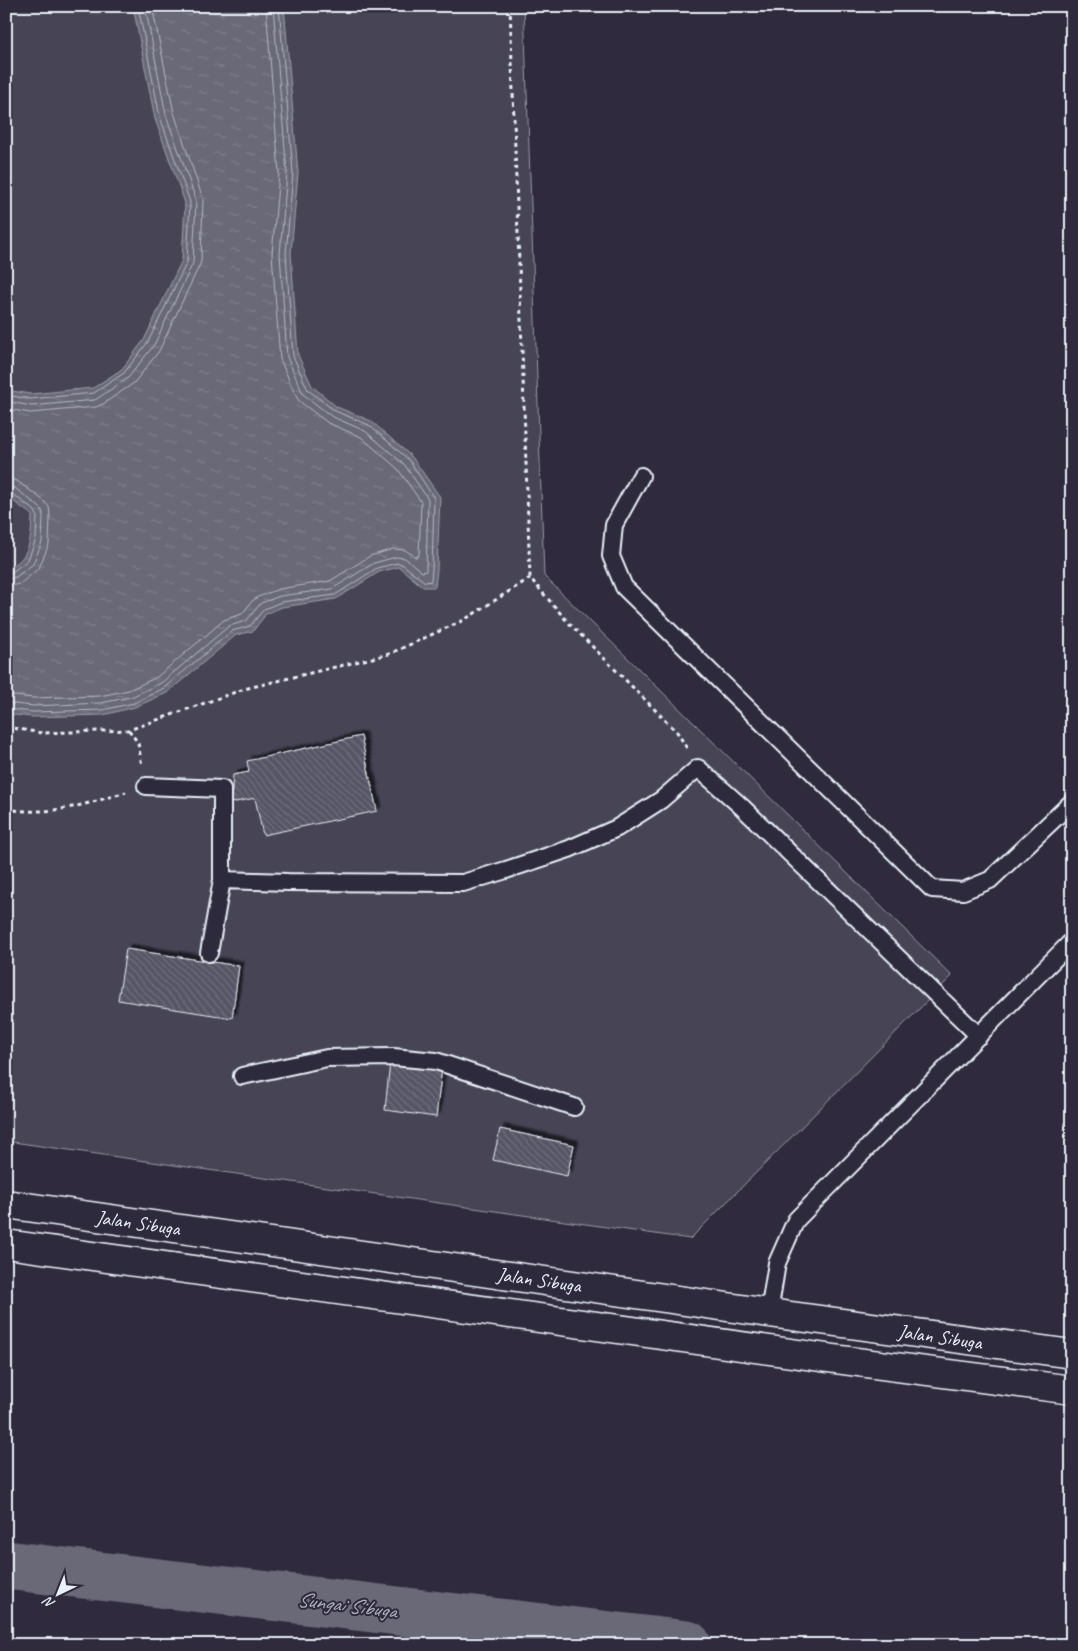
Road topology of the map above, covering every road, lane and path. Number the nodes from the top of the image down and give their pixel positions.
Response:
1 (510, 6) edge
2 (640, 476) dead end
3 (530, 578) junction
4 (6, 727) edge
5 (129, 730) junction
6 (698, 768) junction
7 (146, 786) junction
8 (1072, 802) edge
9 (6, 809) edge
10 (222, 880) junction
11 (1072, 941) edge
12 (209, 953) dead end
13 (979, 1036) junction
14 (242, 1076) dead end
15 (574, 1107) dead end
16 (6, 1204) edge
17 (6, 1244) edge
18 (769, 1313) junction
19 (1072, 1354) edge
20 (1072, 1390) edge

1 - 3 path
2 - 8 lane
3 - 5 path
3 - 6 path
4 - 5 path
5 - 7 path
6 - 10 lane
6 - 13 lane
7 - 9 path
7 - 10 lane
10 - 12 lane
11 - 13 lane
13 - 18 lane
14 - 15 lane
16 - 18 main road, Jalan Sibuga
17 - 20 main road, Jalan Sibuga
18 - 19 main road, Jalan Sibuga

